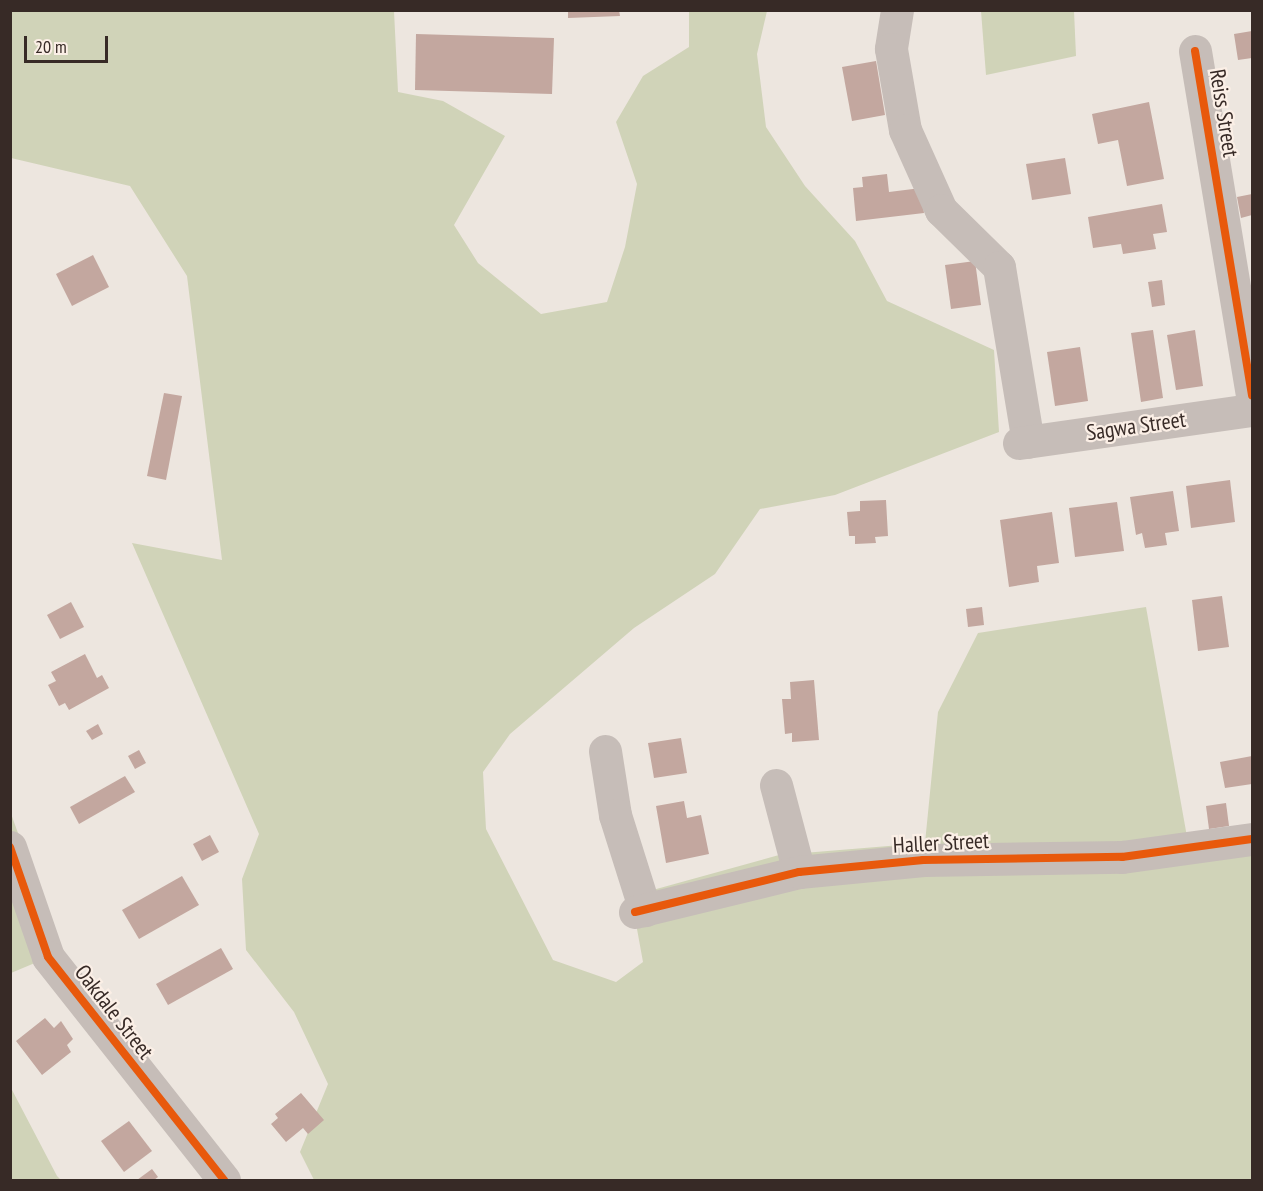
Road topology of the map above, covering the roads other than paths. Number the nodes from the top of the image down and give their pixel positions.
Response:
1 (897, 10) edge
2 (1195, 51) dead end
3 (1252, 395) edge
4 (1252, 410) edge
5 (605, 751) dead end
6 (776, 785) dead end
7 (1252, 839) edge
8 (10, 848) edge
9 (799, 872) junction
10 (225, 1180) edge

1 - 4 street, Sagwa Street
2 - 3 street, Reiss Street
5 - 9 street, Haller Street
6 - 9 street
7 - 9 street, Haller Street
8 - 10 street, Oakdale Street

